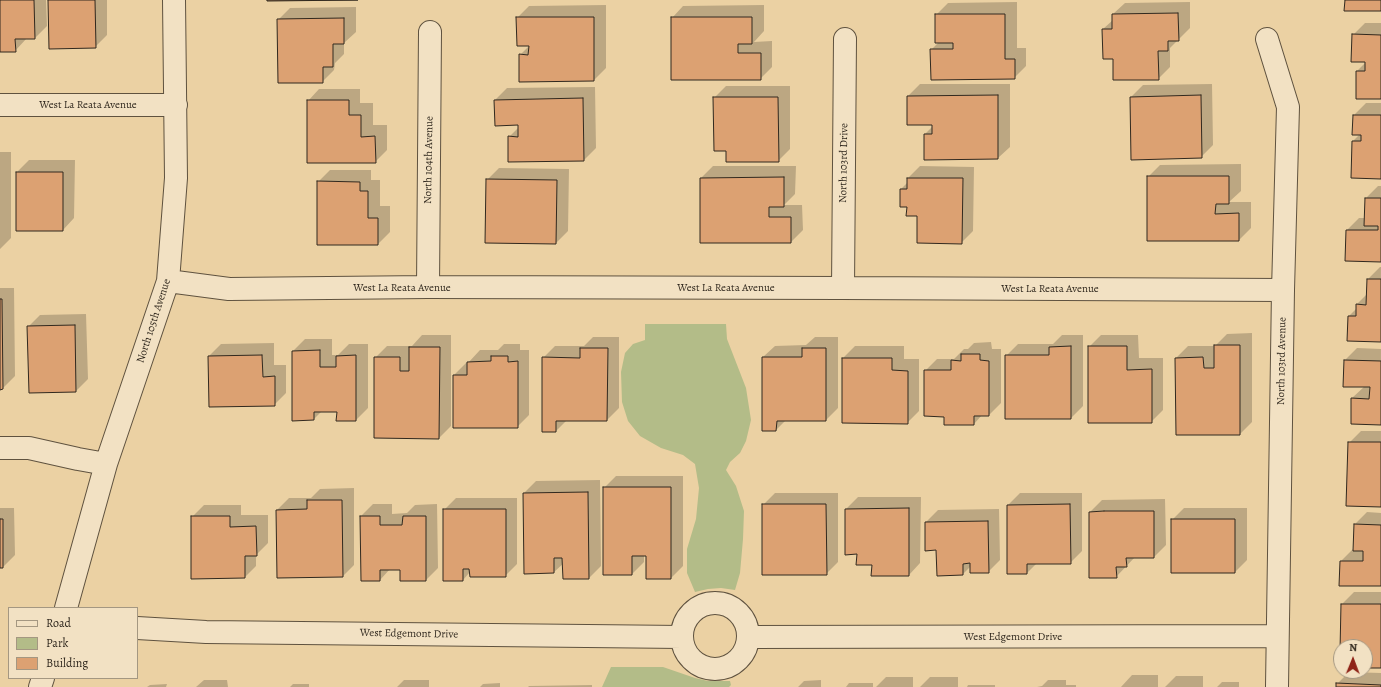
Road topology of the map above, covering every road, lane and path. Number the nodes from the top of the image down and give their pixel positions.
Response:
1 (174, 0) edge
2 (430, 32) dead end
3 (845, 39) dead end
4 (1268, 39) dead end
5 (0, 105) edge
6 (176, 105) junction
7 (168, 280) junction
8 (428, 287) junction
9 (843, 288) junction
10 (1283, 290) junction
11 (0, 448) edge
12 (106, 464) junction
13 (66, 607) edge
14 (138, 628) edge
15 (1277, 636) junction
16 (682, 637) junction
17 (748, 638) junction
18 (1276, 687) edge

1 - 6 street, North 105th Avenue
2 - 8 street, North 104th Avenue
3 - 9 street, North 103rd Drive
4 - 10 street, North 103rd Avenue
5 - 6 street, West La Reata Avenue
6 - 7 street, North 105th Avenue
7 - 8 street, West La Reata Avenue
7 - 12 street, North 105th Avenue
8 - 9 street, West La Reata Avenue
9 - 10 street, West La Reata Avenue
10 - 15 street, North 103rd Avenue
11 - 12 street
12 - 13 street, North 105th Avenue
14 - 16 street, West Edgemont Drive
15 - 17 street, West Edgemont Drive
15 - 18 street, North 103rd Avenue
16 - 17 street
16 - 17 street

